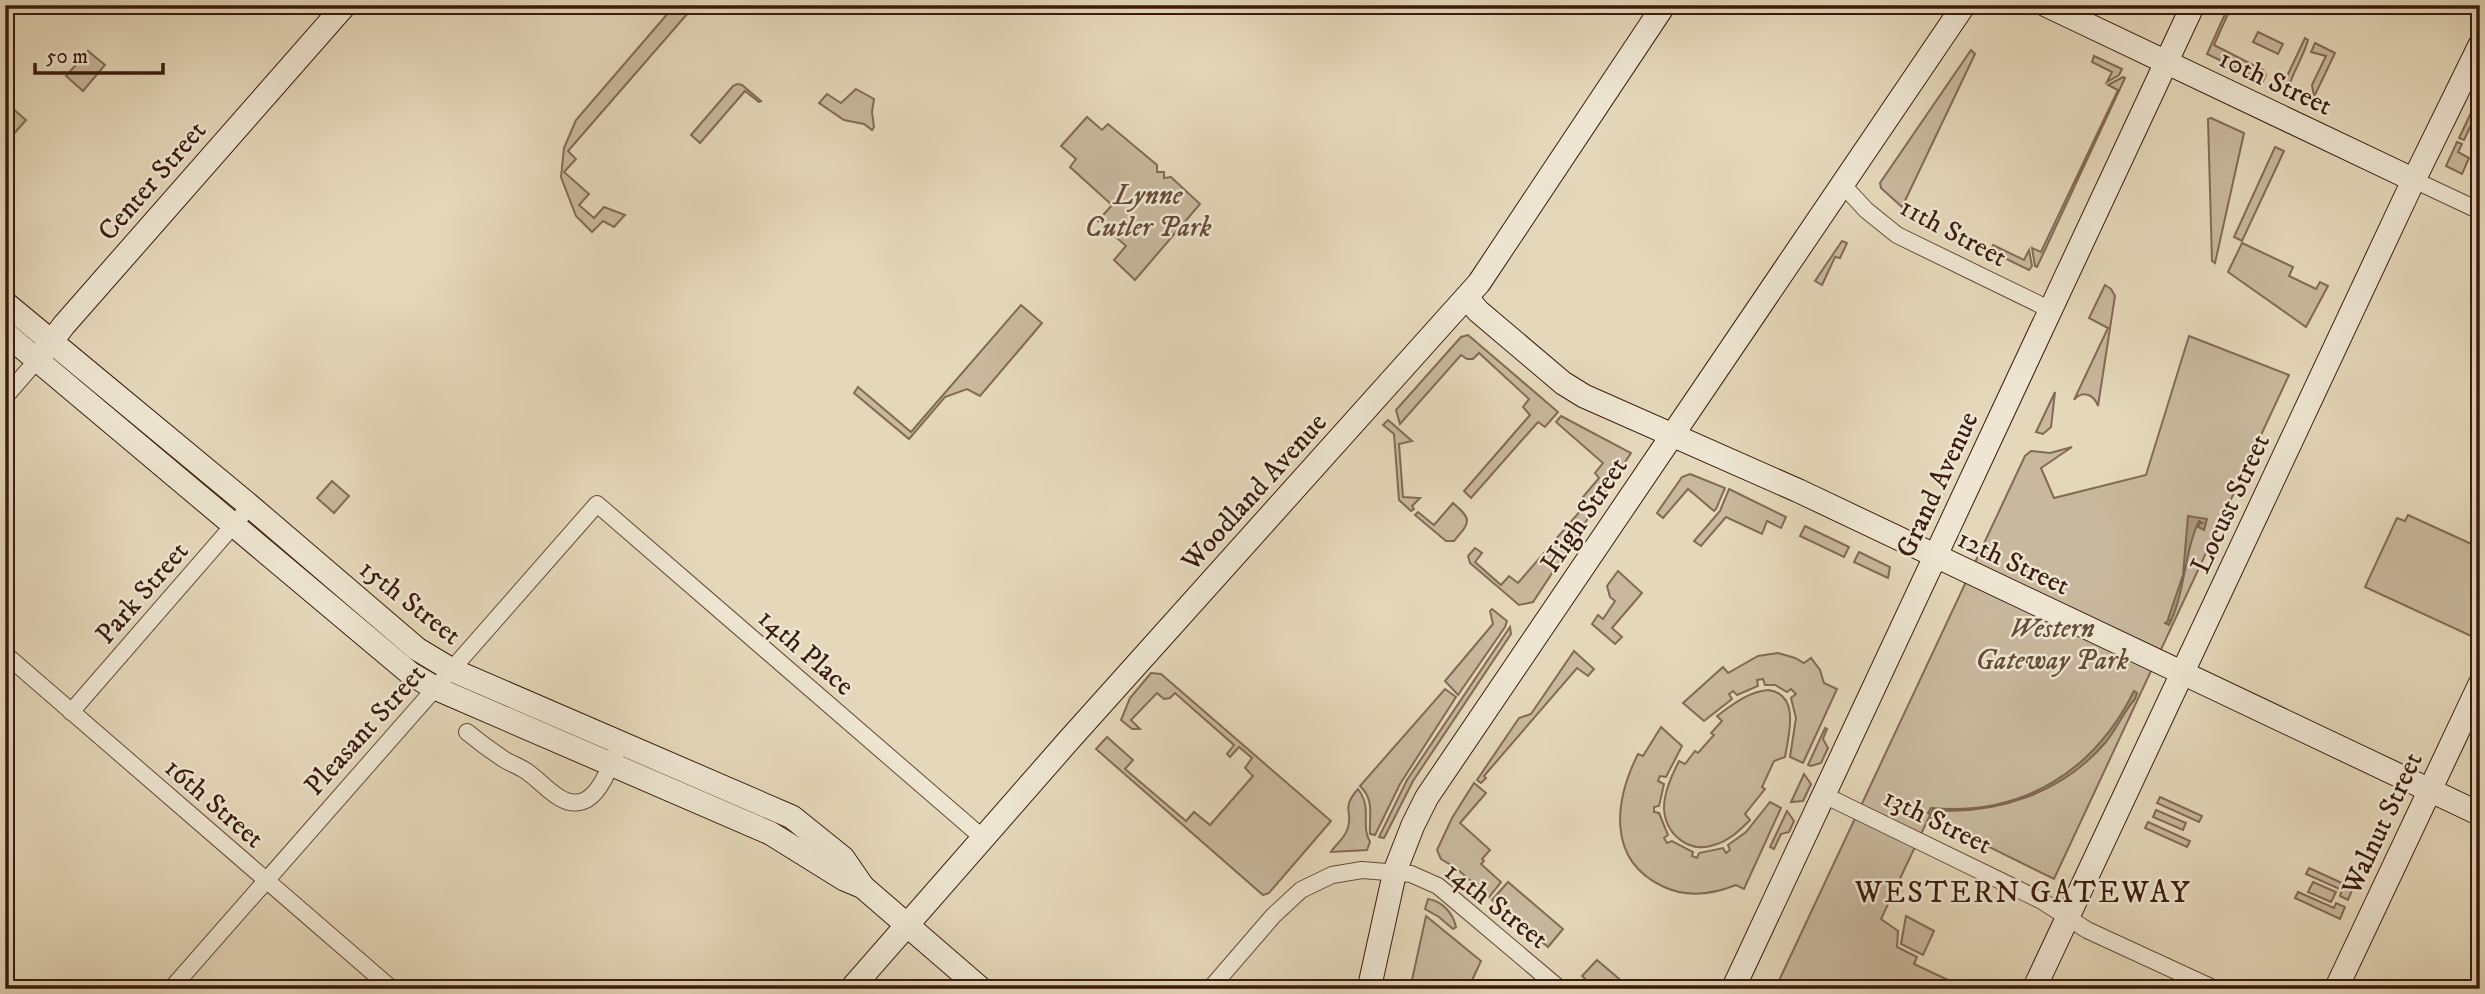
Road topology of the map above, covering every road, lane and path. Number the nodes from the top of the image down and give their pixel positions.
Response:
1 (345, 5) edge
2 (1664, 5) edge
3 (1964, 5) edge
4 (2046, 5) edge
5 (2193, 5) edge
6 (2480, 45) edge
7 (2167, 62) junction
8 (2414, 180) junction
9 (1842, 184) junction
10 (2480, 211) edge
11 (1466, 298) junction
12 (5, 303) edge
13 (2051, 310) junction
14 (5, 333) edge
15 (51, 341) junction
16 (37, 360) junction
17 (5, 397) edge
18 (1671, 436) junction
19 (597, 504) joint
20 (250, 506) junction
21 (233, 525) junction
22 (1935, 556) junction
23 (5, 654) edge
24 (452, 670) junction
25 (2181, 674) junction
26 (2480, 684) edge
27 (435, 688) junction
28 (71, 712) junction
29 (467, 732) dead end
30 (616, 754) junction
31 (2429, 790) junction
32 (1824, 795) junction
33 (2480, 814) edge
34 (983, 838) junction
35 (1395, 871) junction
36 (266, 880) junction
37 (2067, 918) junction
38 (907, 925) junction
39 (171, 989) edge
40 (392, 989) edge
41 (850, 989) edge
42 (981, 989) edge
43 (1210, 989) edge
44 (1369, 989) edge
45 (1560, 989) edge
46 (1733, 989) edge
47 (2034, 989) edge
48 (2215, 989) edge
49 (2336, 989) edge

1 - 15 street, Center Street
2 - 11 street, Woodland Avenue
3 - 9 street, High Street
4 - 7 street, 10th Street
5 - 7 street, Grand Avenue
6 - 8 street, Locust Street
7 - 8 street, 10th Street
7 - 13 street, Grand Avenue
8 - 10 street, 10th Street
8 - 25 street, Locust Street
9 - 13 street, 11th Street
9 - 18 street, High Street
11 - 18 street, 12th Street
11 - 34 street, Woodland Avenue
12 - 15 street, 15th Street
13 - 22 street, Grand Avenue
14 - 16 street, 15th Street
15 - 16 street, Center Street
15 - 20 street, 15th Street
16 - 17 street, Center Street
16 - 21 street, 15th Street
18 - 22 street, 12th Street
18 - 35 street, High Street
19 - 24 street, Pleasant Street
19 - 34 street, 14th Place
20 - 21 street, Park Street
20 - 24 street, 15th Street
21 - 27 street, 15th Street
21 - 28 street, Park Street
22 - 25 street, 12th Street
22 - 32 street, Grand Avenue
23 - 28 street, 16th Street
24 - 27 street, Pleasant Street
24 - 30 street, 15th Street
25 - 31 street, 12th Street
25 - 37 street, Locust Street
26 - 31 street, Walnut Street
27 - 30 street, 15th Street
27 - 36 street, Pleasant Street
28 - 36 street, 16th Street
29 - 30 street
30 - 38 street, 15th Street
31 - 33 street, 12th Street
31 - 49 street, Walnut Street
32 - 37 street, 13th Street
32 - 46 street, Grand Avenue
34 - 38 street, Woodland Avenue
35 - 43 street
35 - 44 street, High Street
35 - 45 street, 14th Street
36 - 39 street, Pleasant Street
36 - 40 street, 16th Street
37 - 47 street, Locust Street
37 - 48 street, 13th Street
38 - 41 street, Woodland Avenue
38 - 42 street, 15th Street

